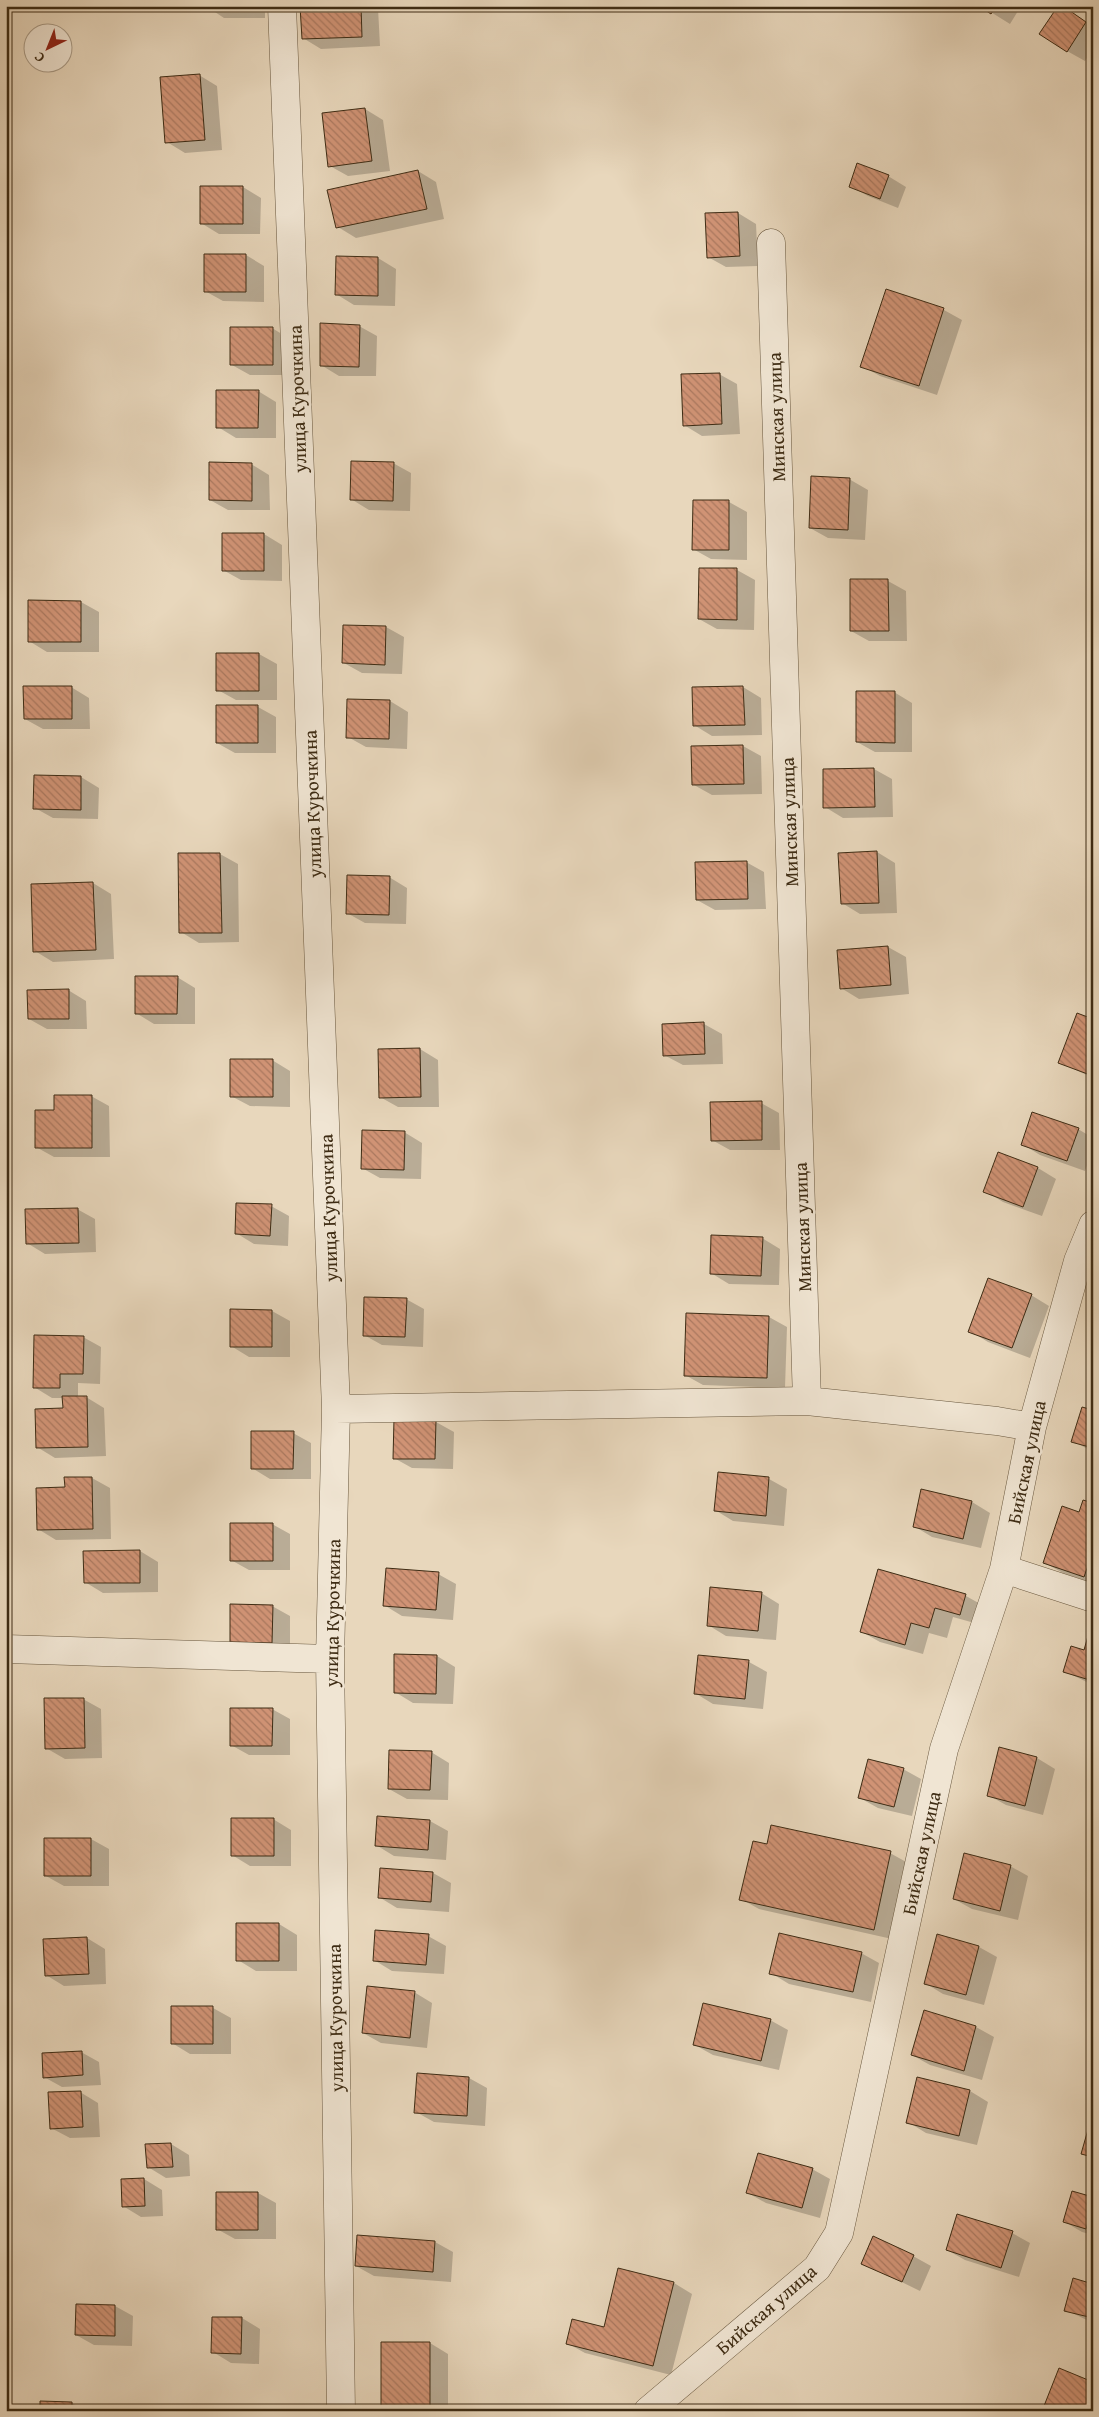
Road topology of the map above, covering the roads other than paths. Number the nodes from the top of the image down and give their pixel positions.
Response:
1 (282, 6) edge
2 (771, 243) dead end
3 (1093, 1225) edge
4 (807, 1401) junction
5 (336, 1409) junction
6 (1032, 1427) junction
7 (1004, 1570) junction
8 (1093, 1598) edge
9 (6, 1649) edge
10 (330, 1659) junction
11 (341, 2411) edge
12 (648, 2411) edge

1 - 5 street, улица Курочкина
2 - 4 street, Минская улица
3 - 6 street, Бийская улица
4 - 5 street
4 - 6 street
5 - 10 street, улица Курочкина
6 - 7 street, Бийская улица
7 - 8 street
7 - 12 street, Бийская улица
9 - 10 street
10 - 11 street, улица Курочкина

